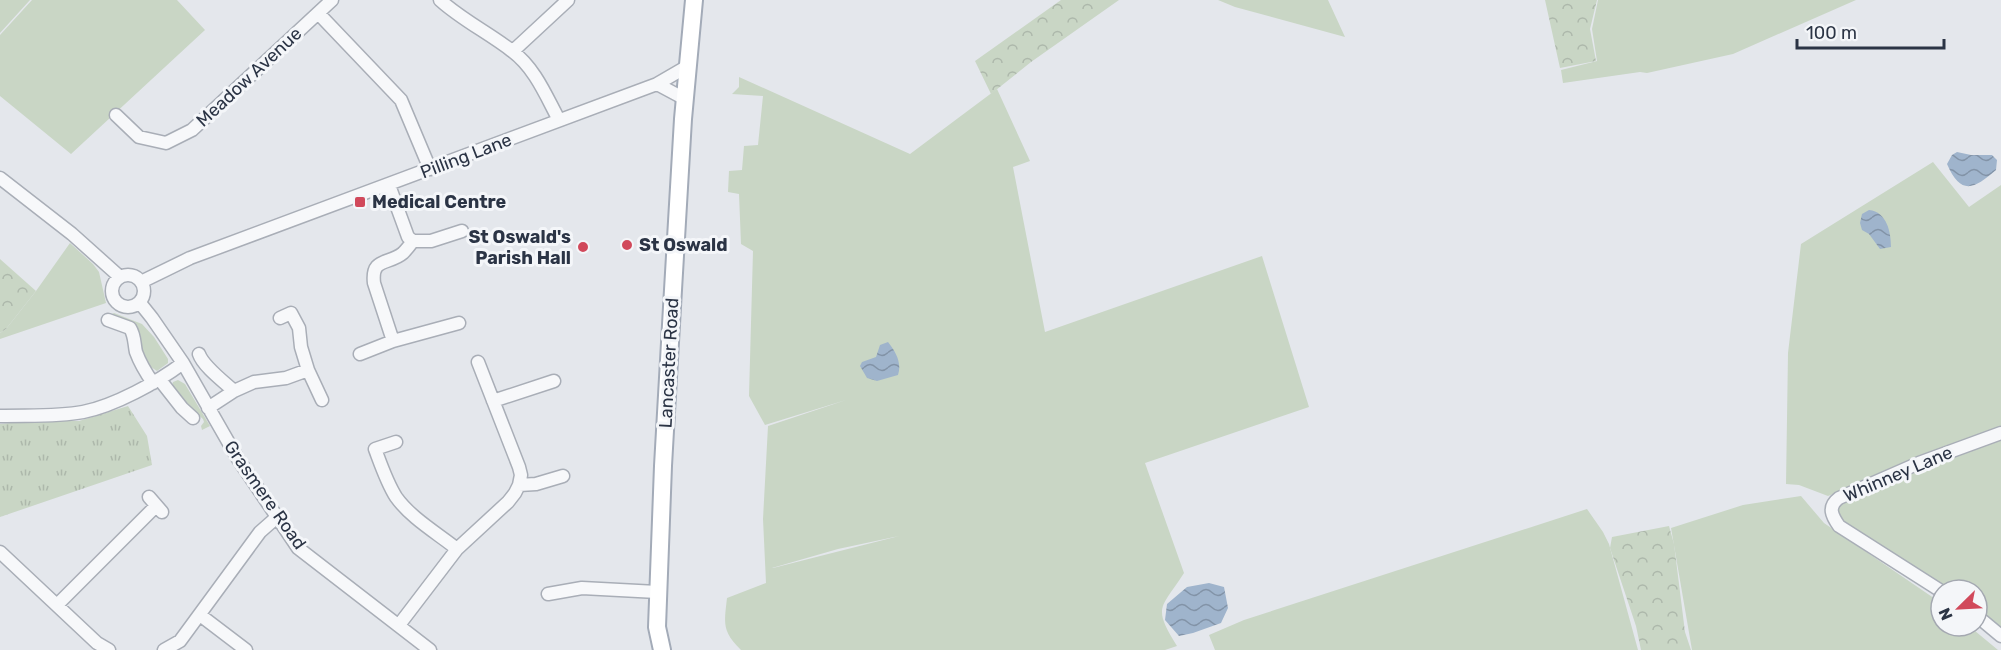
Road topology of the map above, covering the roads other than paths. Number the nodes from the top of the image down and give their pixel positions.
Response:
1 (332, 0) edge
2 (440, 0) edge
3 (568, 0) edge
4 (694, 0) edge
5 (318, 13) junction
6 (513, 51) junction
7 (688, 70) junction
8 (657, 84) junction
9 (685, 99) junction
10 (116, 115) dead end
11 (559, 120) junction
12 (430, 170) junction
13 (0, 178) edge
14 (389, 184) junction
15 (462, 231) dead end
16 (413, 241) junction
17 (120, 277) junction
18 (141, 282) junction
19 (140, 303) junction
20 (289, 312) dead end
21 (459, 323) dead end
22 (112, 325) dead end
23 (393, 342) junction
24 (199, 354) dead end
25 (360, 354) dead end
26 (478, 362) dead end
27 (183, 363) junction
28 (308, 370) junction
29 (156, 381) junction
30 (554, 381) dead end
31 (234, 391) junction
32 (322, 400) dead end
33 (494, 401) junction
34 (208, 408) junction
35 (0, 416) edge
36 (193, 418) dead end
37 (2001, 434) edge
38 (396, 442) dead end
39 (563, 476) dead end
40 (519, 485) junction
41 (156, 505) dead end
42 (278, 517) junction
43 (457, 549) junction
44 (0, 552) edge
45 (1929, 583) edge
46 (657, 592) junction
47 (548, 594) dead end
48 (57, 605) junction
49 (200, 615) junction
50 (399, 625) junction
51 (1989, 626) edge
52 (2001, 636) edge
53 (109, 650) edge
54 (164, 650) edge
55 (246, 650) edge
56 (430, 650) edge
57 (662, 650) edge

1 - 5 street, Meadow Avenue
2 - 6 street
3 - 6 street
4 - 7 main road, Lancaster Road
5 - 10 street, Meadow Avenue
5 - 12 street, Meadow Avenue
6 - 11 street
7 - 8 street, Pilling Lane
7 - 9 main road, Lancaster Road
8 - 9 street
8 - 11 street, Pilling Lane
9 - 46 main road, Lancaster Road
11 - 12 street, Pilling Lane
12 - 14 street, Pilling Lane
13 - 17 street
14 - 16 street
14 - 18 street, Pilling Lane
15 - 16 street
16 - 23 street
17 - 18 street
17 - 19 street
18 - 19 street
19 - 27 street, Grasmere Road
20 - 28 street
21 - 23 street
22 - 29 street
23 - 25 street
24 - 31 street
26 - 33 street
27 - 29 street
27 - 34 street, Grasmere Road
28 - 31 street
28 - 32 street
29 - 35 street
29 - 36 street
30 - 33 street
31 - 34 street
33 - 40 street
34 - 42 street, Grasmere Road
37 - 45 street, Whinney Lane
38 - 43 street
39 - 40 street
40 - 43 street
41 - 48 street
42 - 49 street
42 - 50 street, Grasmere Road
43 - 50 street
44 - 48 street
46 - 47 street
46 - 57 main road, Lancaster Road
48 - 53 street
49 - 54 street
49 - 55 street
50 - 56 street, Grasmere Road
51 - 52 street

